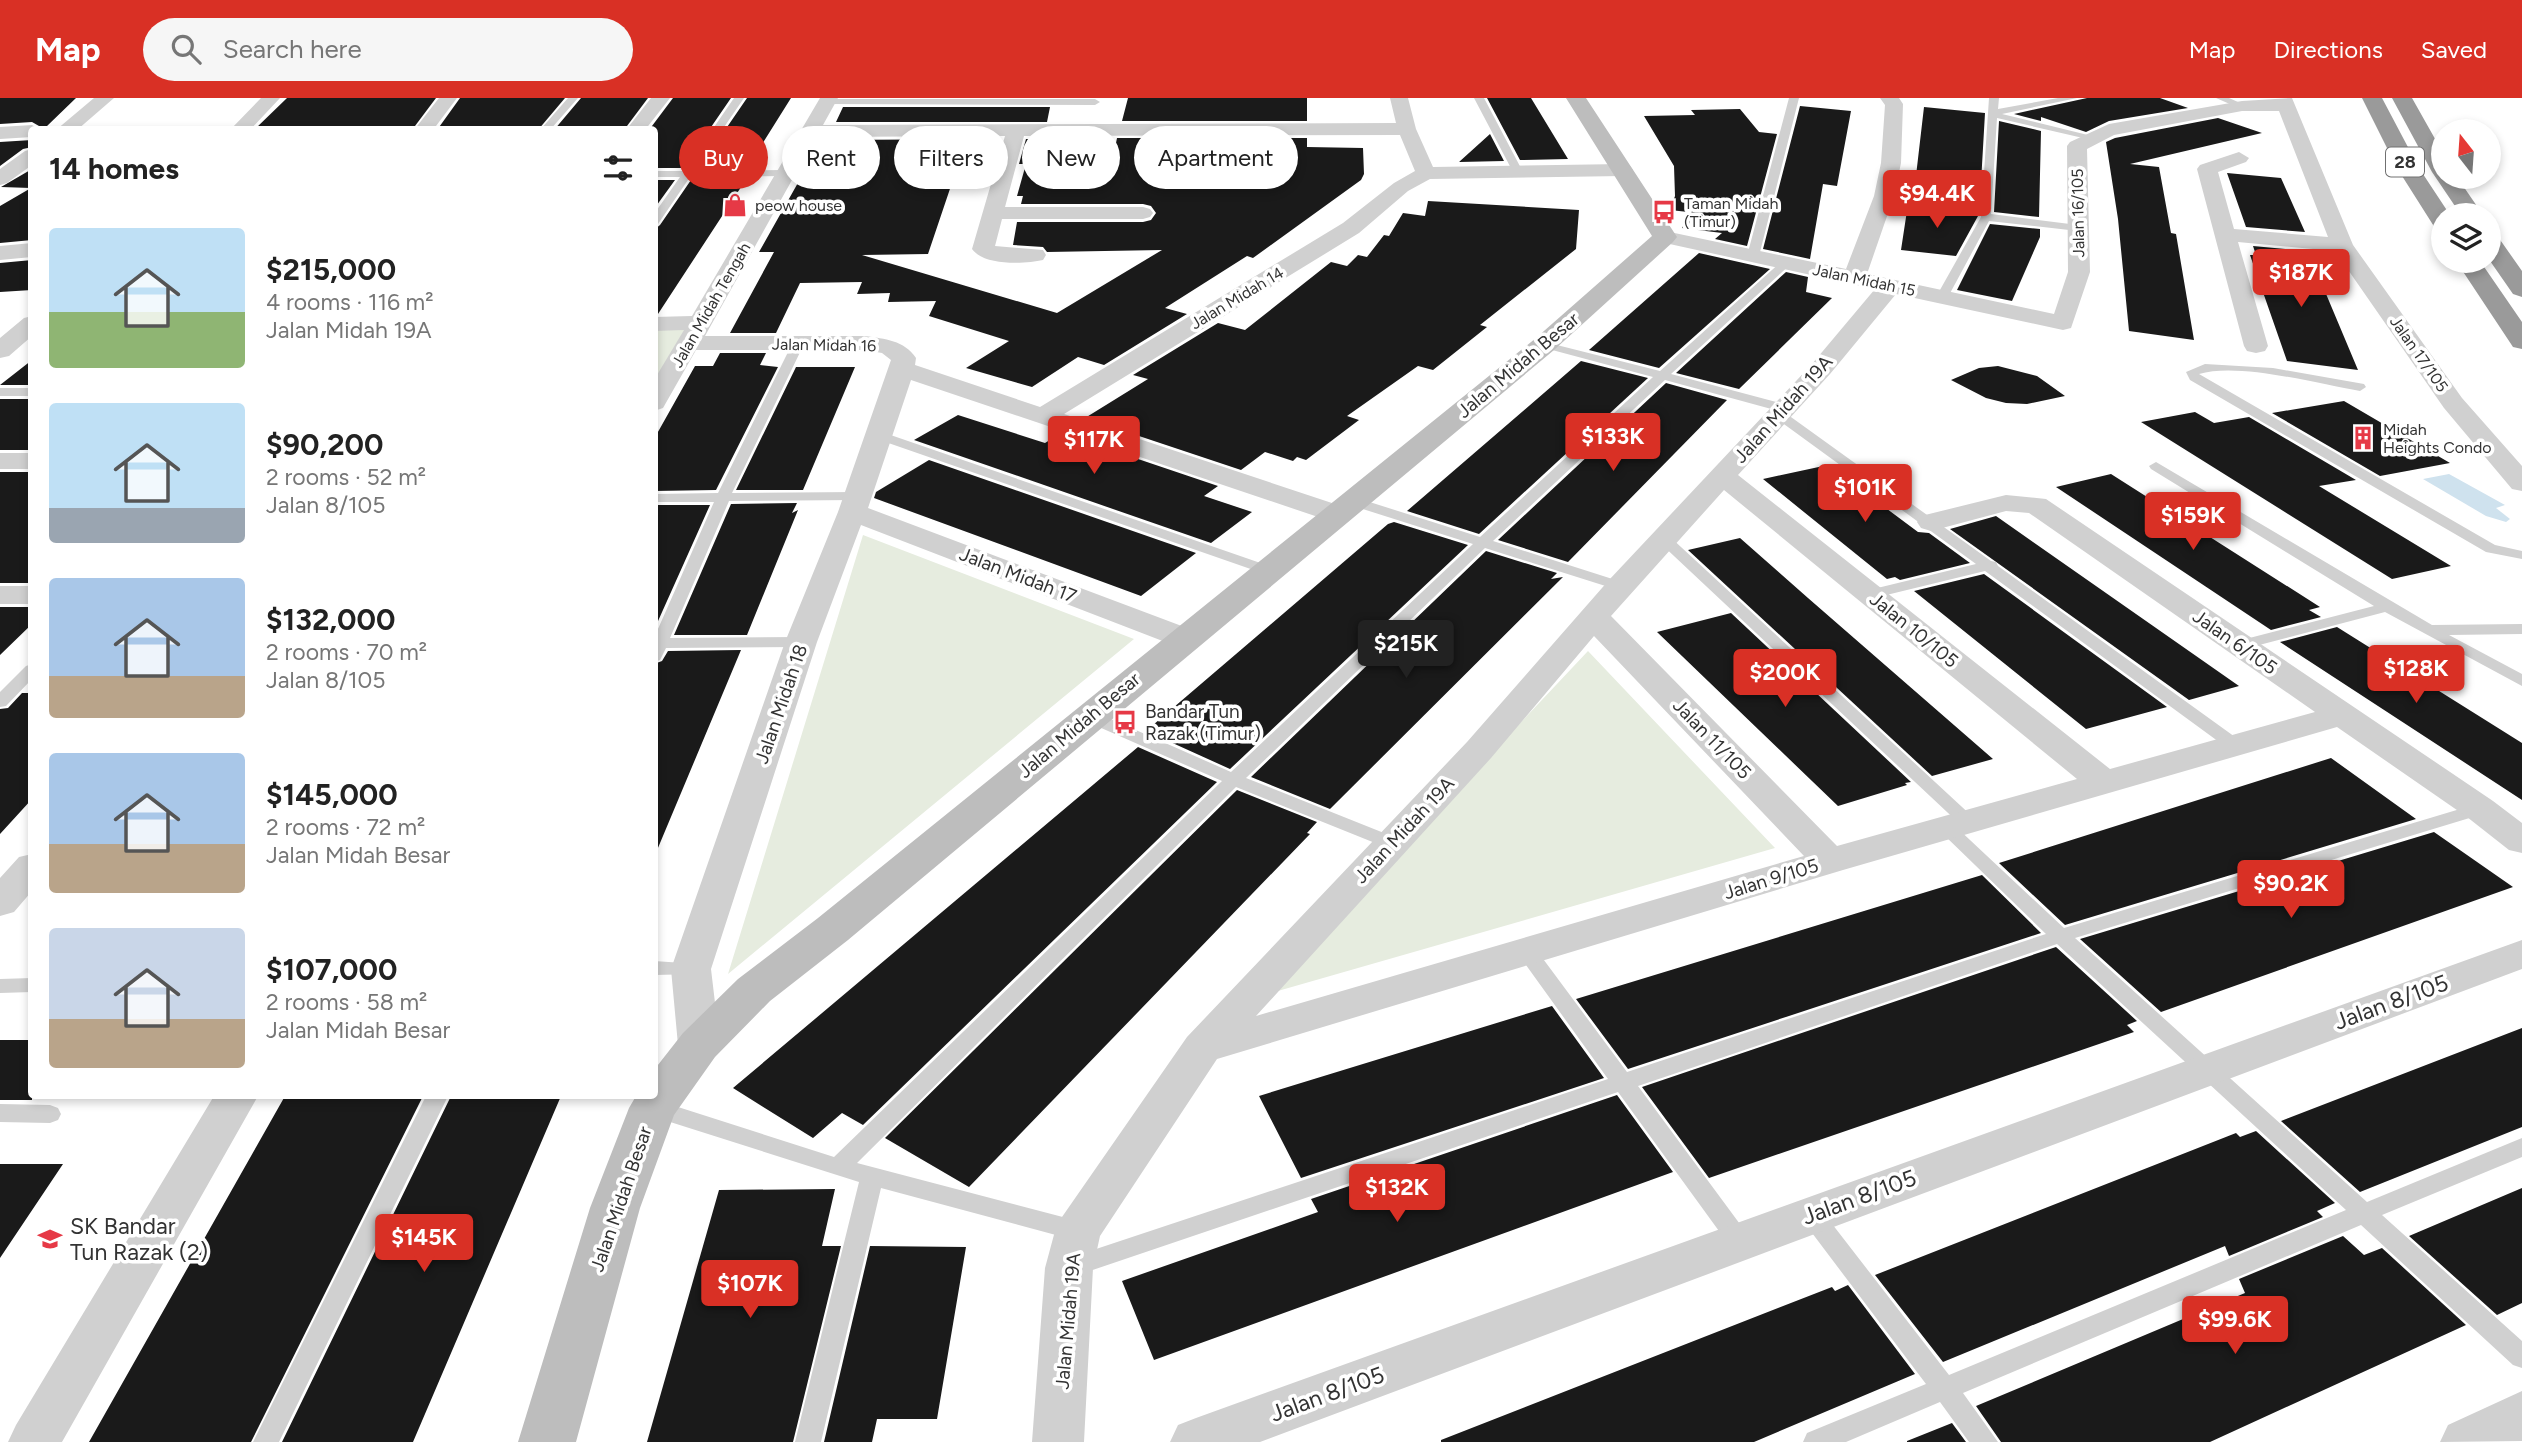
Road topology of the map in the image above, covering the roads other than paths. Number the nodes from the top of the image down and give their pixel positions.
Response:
1 (105, 98) edge
2 (271, 98) edge
3 (448, 98) edge
4 (573, 98) edge
5 (661, 98) edge
6 (739, 98) edge
7 (1399, 98) edge
8 (1479, 98) edge
9 (1576, 98) edge
10 (1794, 98) edge
11 (1889, 98) edge
12 (1994, 98) edge
13 (2072, 98) edge
14 (2221, 98) edge
15 (2372, 98) edge
16 (2402, 98) edge
17 (828, 100) edge
18 (1096, 100) edge
19 (2284, 102) edge
20 (2242, 106) junction
21 (1991, 114) junction
22 (70, 126) edge
23 (243, 126) edge
24 (426, 126) edge
25 (548, 126) edge
26 (638, 126) edge
27 (720, 126) edge
28 (813, 126) edge
29 (1091, 126) edge
30 (1120, 129) edge
31 (1407, 129) junction
32 (1016, 130) junction
33 (1022, 130) edge
34 (28, 131) edge
35 (880, 131) edge
36 (0, 133) edge
37 (2093, 139) junction
38 (2431, 150) edge
39 (28, 158) edge
40 (2239, 158) dead end
41 (1623, 170) junction
42 (1518, 172) junction
43 (1426, 173) junction
44 (658, 174) edge
45 (679, 174) edge
46 (0, 179) edge
47 (782, 180) edge
48 (679, 186) edge
49 (1884, 196) junction
50 (2431, 204) edge
51 (1143, 212) dead end
52 (1987, 212) junction
53 (993, 213) junction
54 (658, 216) edge
55 (2078, 228) junction
56 (2227, 235) junction
57 (1665, 237) junction
58 (2342, 245) junction
59 (28, 250) edge
60 (0, 253) edge
61 (1035, 255) dead end
62 (1753, 256) junction
63 (2501, 258) edge
64 (1786, 263) junction
65 (2476, 273) edge
66 (1854, 278) junction
67 (1890, 286) junction
68 (2522, 289) edge
69 (1942, 297) junction
70 (2063, 323) joint
71 (658, 325) edge
72 (696, 333) junction
73 (2522, 341) edge
74 (798, 344) junction
75 (1545, 344) junction
76 (2256, 345) dead end
77 (902, 369) junction
78 (1660, 376) junction
79 (2360, 387) dead end
80 (0, 391) edge
81 (28, 392) edge
82 (658, 396) edge
83 (1781, 411) junction
84 (1043, 416) junction
85 (879, 435) junction
86 (0, 461) edge
87 (28, 461) edge
88 (2156, 466) dead end
89 (1723, 476) junction
90 (2522, 483) edge
91 (658, 498) edge
92 (723, 498) junction
93 (855, 504) junction
94 (1344, 508) junction
95 (1931, 522) junction
96 (1663, 538) junction
97 (1482, 542) junction
98 (2522, 555) edge
99 (1991, 565) junction
100 (1270, 571) junction
101 (1619, 586) junction
102 (1870, 594) junction
103 (0, 595) edge
104 (28, 595) edge
105 (2387, 607) junction
106 (1594, 617) junction
107 (2522, 629) edge
108 (2431, 630) junction
109 (1184, 638) junction
110 (801, 642) junction
111 (2240, 645) junction
112 (658, 646) edge
113 (658, 648) edge
114 (2522, 681) edge
115 (23, 685) edge
116 (0, 702) edge
117 (2341, 715) junction
118 (1089, 716) junction
119 (2236, 746) junction
120 (1232, 779) junction
121 (2106, 784) junction
122 (2480, 809) junction
123 (1959, 826) junction
124 (2522, 841) edge
125 (1392, 842) junction
126 (1830, 862) junction
127 (28, 871) edge
128 (0, 903) edge
129 (2060, 936) junction
130 (1528, 953) junction
131 (2522, 954) edge
132 (658, 968) edge
133 (691, 969) junction
134 (28, 985) edge
135 (0, 986) edge
136 (699, 1045) junction
137 (1202, 1048) junction
138 (2208, 1070) junction
139 (1624, 1082) junction
140 (234, 1099) edge
141 (436, 1099) edge
142 (653, 1108) junction
143 (0, 1113) edge
144 (50, 1114) dead end
145 (2522, 1147) edge
146 (838, 1167) junction
147 (872, 1176) junction
148 (1811, 1214) junction
149 (2365, 1214) junction
150 (1078, 1231) junction
151 (1740, 1242) junction
152 (1069, 1268) junction
153 (2522, 1357) edge
154 (1943, 1387) junction
155 (2522, 1415) edge
156 (1245, 1434) edge
157 (34, 1442) edge
158 (266, 1442) edge
159 (547, 1442) edge
160 (808, 1442) edge
161 (1058, 1442) edge
162 (1196, 1442) edge
163 (1816, 1442) edge
164 (1985, 1442) edge
165 (2466, 1442) edge

1 - 22 street
2 - 23 street
3 - 24 street
4 - 25 lane
5 - 26 street
6 - 27 lane
7 - 31 street
8 - 42 lane
9 - 41 street
10 - 62 lane
11 - 49 street
12 - 21 lane
13 - 21 lane
14 - 20 lane
15 - 50 highway, 28
16 - 38 highway, 28
17 - 18 lane
17 - 28 street, Jalan Midah Tengah
18 - 29 street
19 - 20 street
19 - 58 street, Jalan 17/105
20 - 37 street
21 - 37 lane
21 - 52 lane
30 - 31 street
31 - 43 street
32 - 33 street
32 - 35 street
32 - 53 street
34 - 36 street
37 - 55 street, Jalan 16/105
39 - 46 street
40 - 56 street
41 - 42 street
41 - 57 street
42 - 43 street
43 - 84 street, Jalan Midah 14
44 - 45 lane
47 - 72 street, Jalan Midah Tengah
48 - 54 lane
49 - 52 lane
49 - 66 street
51 - 53 street
52 - 55 lane
52 - 69 lane
53 - 61 street
55 - 70 street, Jalan 16/105
56 - 58 street
56 - 76 street
57 - 62 street, Jalan Midah 15
57 - 75 street, Jalan Midah Besar
58 - 90 street, Jalan 17/105
59 - 60 street
62 - 64 street, Jalan Midah 15
63 - 68 highway
64 - 66 street, Jalan Midah 15
64 - 78 lane
65 - 73 highway
66 - 67 street, Jalan Midah 15
67 - 69 street, Jalan Midah 15
67 - 83 street, Jalan Midah 19A
69 - 70 street, Jalan Midah 15
71 - 72 street, Jalan Midah 16
72 - 74 street, Jalan Midah 16
72 - 82 street, Jalan Midah Tengah
74 - 77 street, Jalan Midah 16
74 - 92 lane
75 - 78 lane
75 - 94 street, Jalan Midah Besar
77 - 84 street
77 - 85 street, Jalan Midah 18
78 - 83 lane
78 - 97 lane
79 - 98 lane
80 - 81 lane
83 - 89 street, Jalan Midah 19A
83 - 95 lane
84 - 94 street
85 - 93 street, Jalan Midah 18
85 - 100 lane
86 - 87 street
88 - 105 lane
89 - 96 street, Jalan Midah 19A
89 - 102 street, Jalan 10/105
91 - 92 lane
92 - 93 lane
92 - 112 lane
93 - 109 street, Jalan Midah 17
93 - 110 street, Jalan Midah 18
94 - 97 lane
94 - 100 street, Jalan Midah Besar
95 - 99 lane
95 - 111 street, Jalan 6/105
96 - 101 street, Jalan Midah 19A
96 - 123 lane
97 - 101 lane
97 - 120 lane
99 - 102 lane
99 - 119 lane
100 - 109 street, Jalan Midah Besar
101 - 106 street, Jalan Midah 19A
102 - 121 street, Jalan 10/105
103 - 104 street
105 - 108 lane
105 - 111 lane
106 - 125 street, Jalan Midah 19A
106 - 126 street, Jalan 11/105
107 - 108 lane
108 - 114 lane
109 - 118 street, Jalan Midah Besar
110 - 113 lane
110 - 133 street, Jalan Midah 18
111 - 117 street, Jalan 6/105
115 - 116 lane
117 - 119 street, Jalan 9/105
117 - 122 street, Jalan 6/105
118 - 120 lane
118 - 136 street, Jalan Midah Besar
119 - 121 street, Jalan 9/105
120 - 125 lane
120 - 146 lane
121 - 123 street, Jalan 9/105
122 - 124 street, Jalan 6/105
122 - 129 lane
123 - 126 street, Jalan 9/105
123 - 129 lane
125 - 137 street, Jalan Midah 19A
126 - 130 street, Jalan 9/105
127 - 128 street
129 - 138 lane
129 - 139 lane
130 - 137 street, Jalan 9/105
130 - 139 lane
131 - 138 street, Jalan 8/105
132 - 133 lane
133 - 136 street, Jalan Midah 18
134 - 135 lane
136 - 142 street, Jalan Midah Besar
137 - 150 street, Jalan Midah 19A
138 - 148 street, Jalan 8/105
138 - 149 lane
139 - 151 lane
139 - 152 lane
140 - 157 street
141 - 158 lane
142 - 146 lane
142 - 159 street, Jalan Midah Besar
143 - 144 lane
145 - 149 lane
146 - 147 lane
147 - 150 lane
147 - 160 lane
148 - 151 street, Jalan 8/105
148 - 154 lane
149 - 153 lane
149 - 154 lane
150 - 152 street, Jalan Midah 19A
151 - 156 street, Jalan 8/105
152 - 161 street, Jalan Midah 19A
154 - 163 lane
154 - 164 lane
155 - 165 street
156 - 162 street, Jalan 8/105

